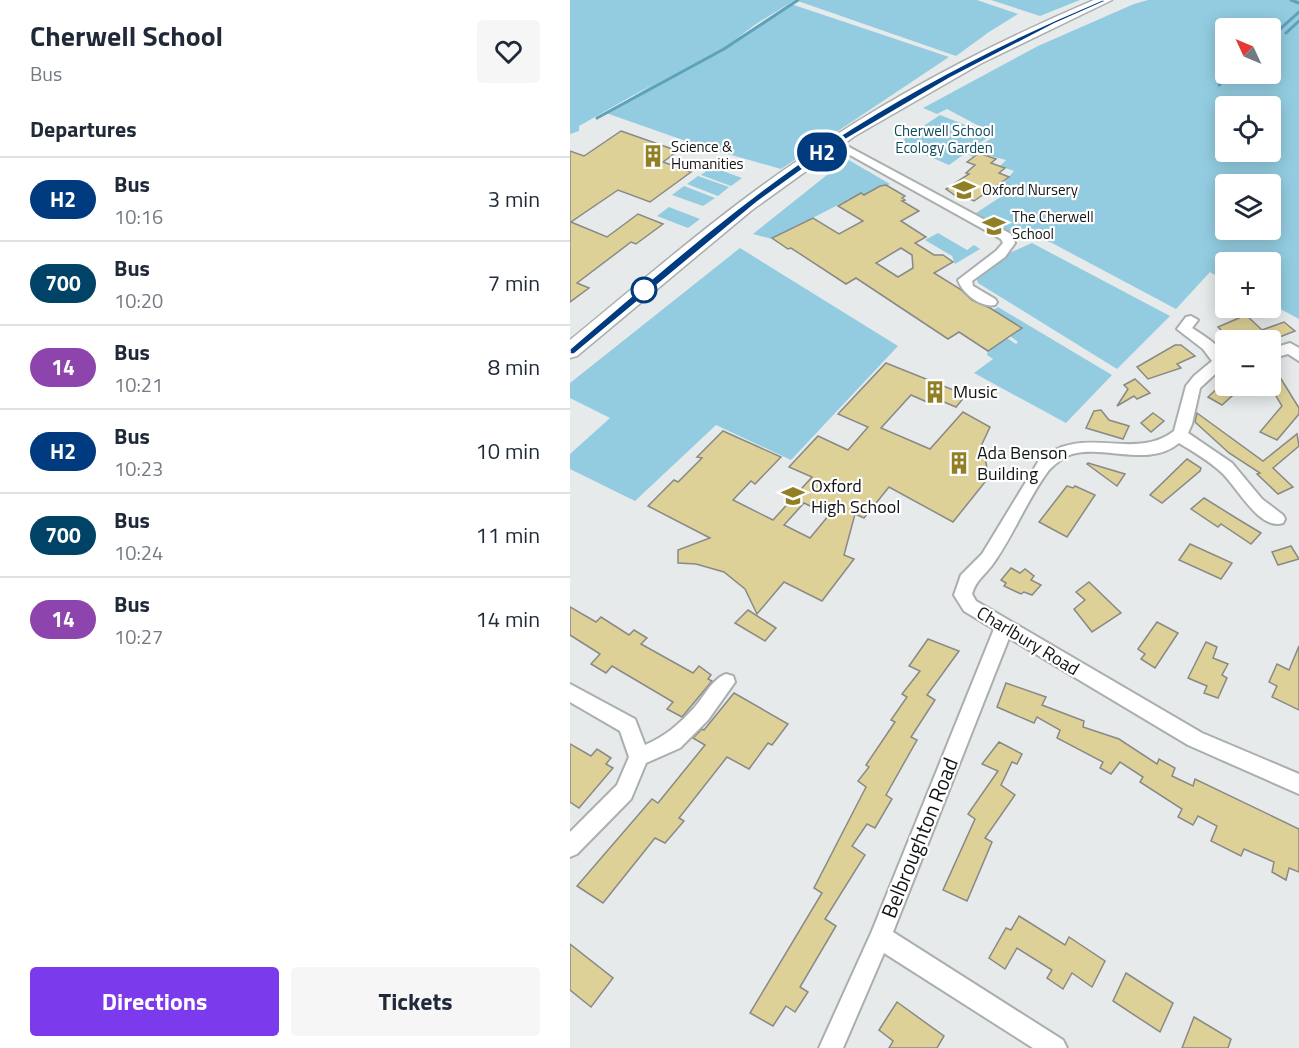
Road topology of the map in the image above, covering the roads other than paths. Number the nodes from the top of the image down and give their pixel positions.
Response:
1 (1105, 0) edge
2 (836, 143) junction
3 (990, 302) dead end
4 (1182, 325) dead end
5 (570, 351) edge
6 (1281, 351) edge
7 (1215, 353) edge
8 (1299, 356) edge
9 (1215, 367) edge
10 (1179, 435) junction
11 (1277, 519) dead end
12 (1004, 627) junction
13 (726, 682) dead end
14 (570, 692) edge
15 (639, 757) junction
16 (1299, 784) edge
17 (570, 847) edge
18 (880, 937) junction
19 (831, 1048) edge
20 (1055, 1048) edge

1 - 2 main road
2 - 3 street
2 - 5 main road
4 - 7 street
6 - 8 street
9 - 10 street
10 - 11 street
10 - 12 street, Charlbury Road
12 - 16 street, Charlbury Road
12 - 18 street, Belbroughton Road
13 - 15 street
14 - 15 street
15 - 17 street
18 - 19 street, Belbroughton Road
18 - 20 street

